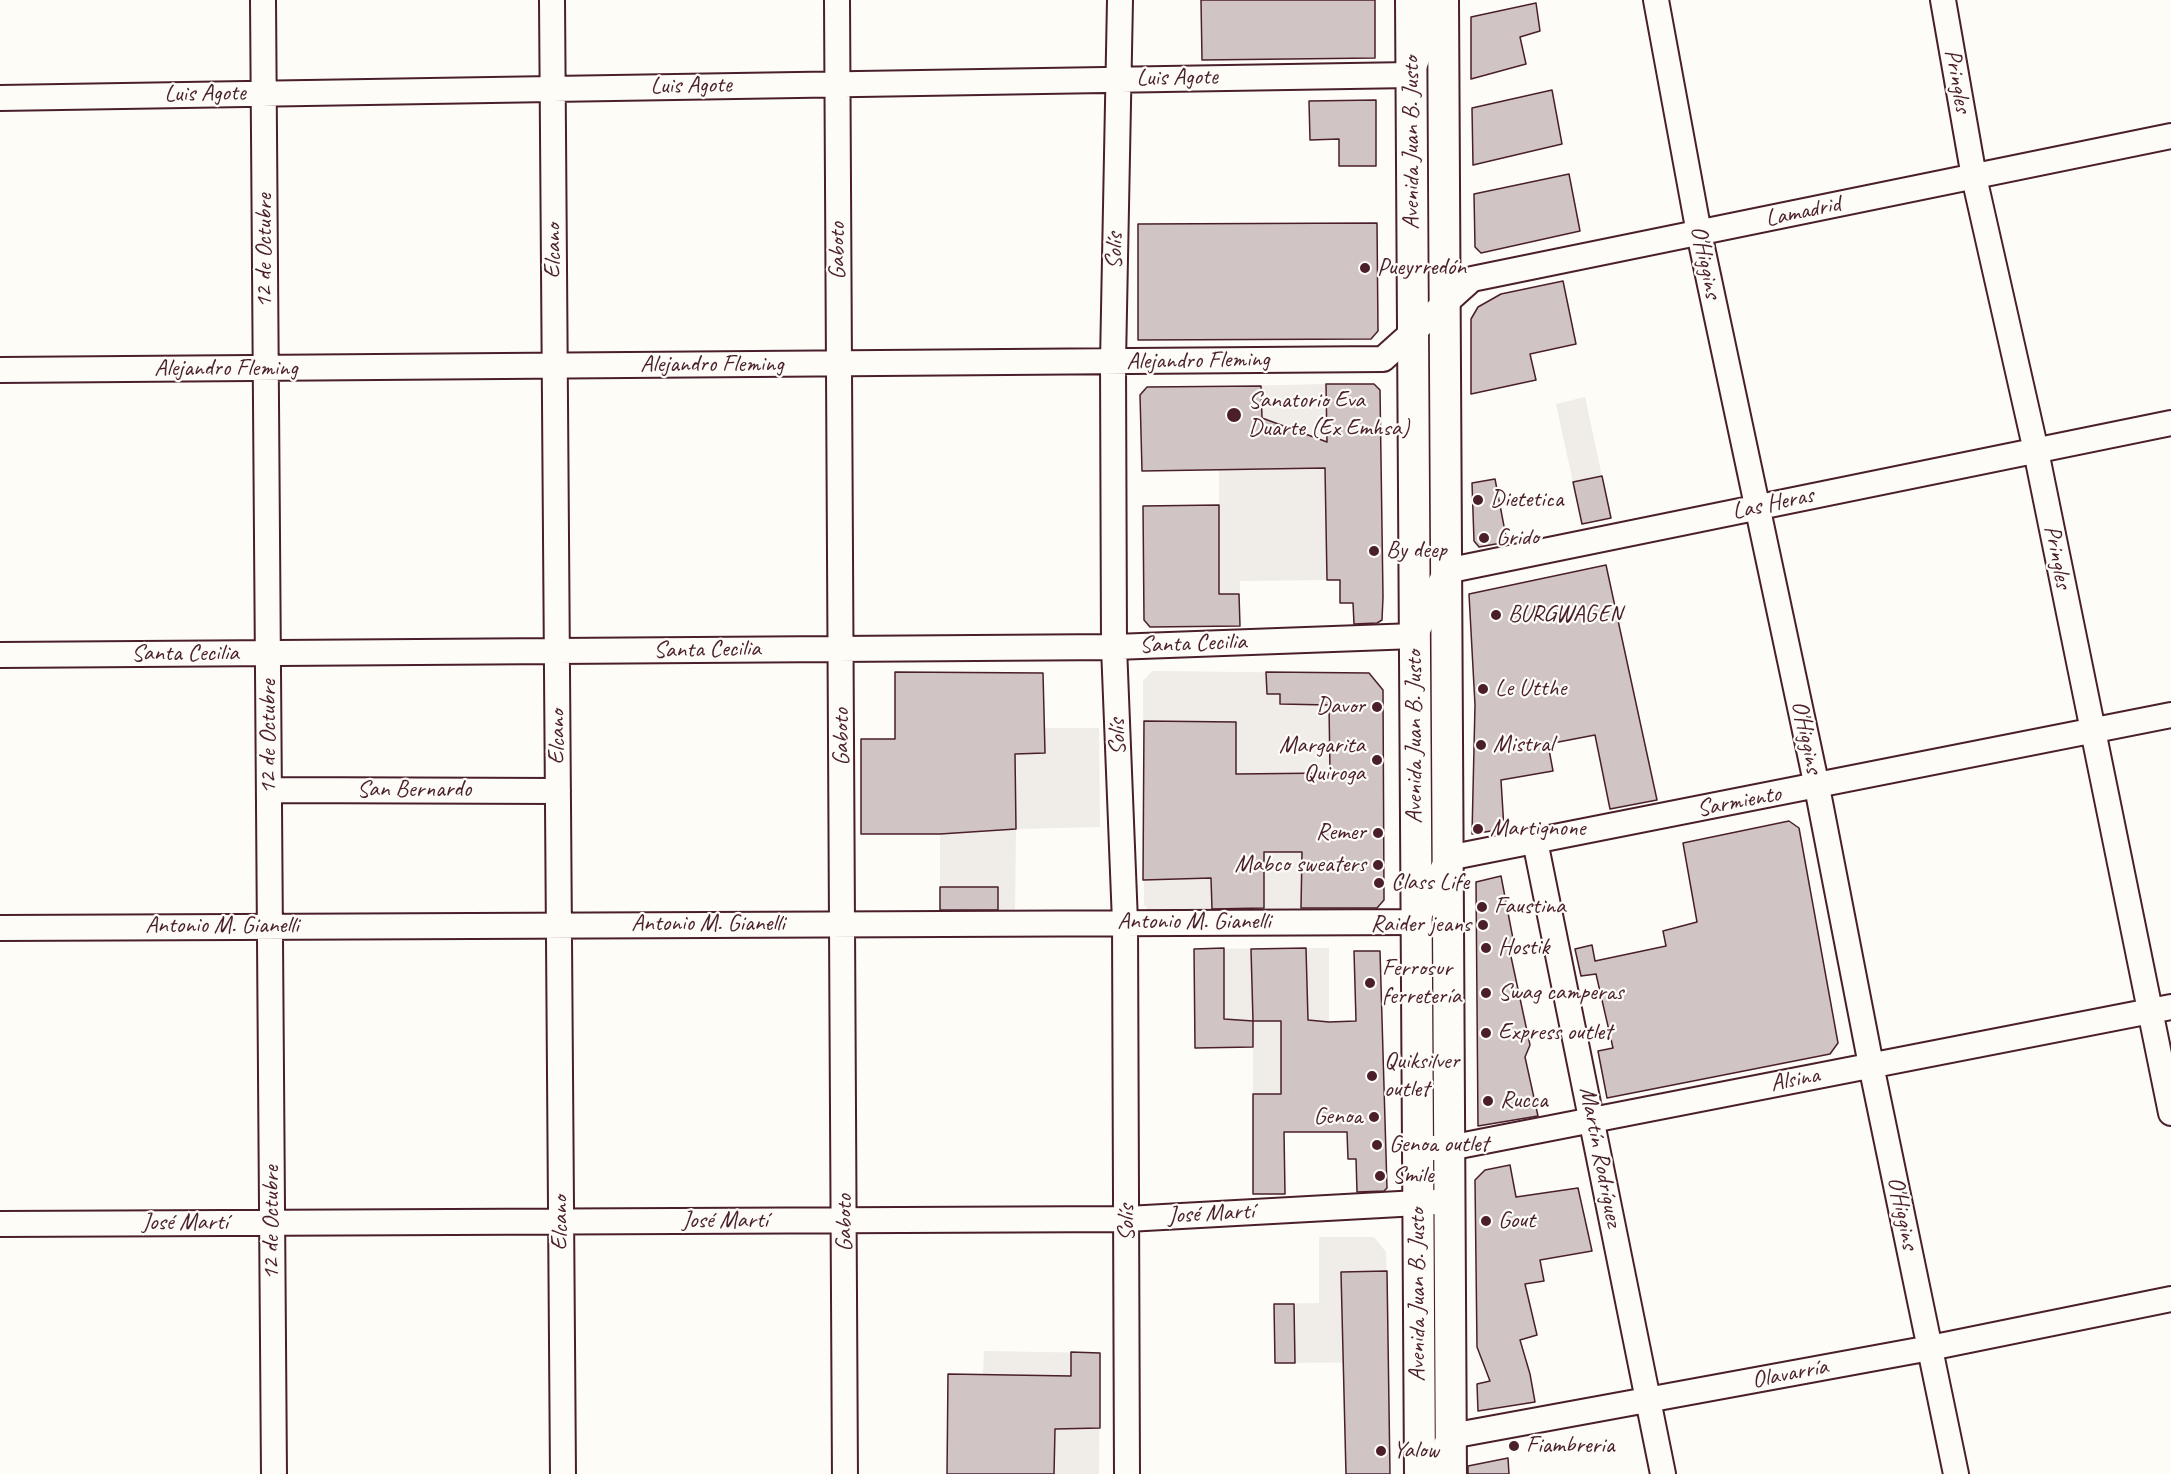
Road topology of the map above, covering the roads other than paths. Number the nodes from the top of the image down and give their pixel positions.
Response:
1 (263, 0) edge
2 (552, 0) edge
3 (837, 0) edge
4 (1120, 0) edge
5 (1411, 0) edge
6 (1441, 0) edge
7 (1656, 0) edge
8 (1942, 0) edge
9 (1411, 75) junction
10 (1120, 79) junction
11 (837, 84) junction
12 (553, 88) junction
13 (264, 93) junction
14 (0, 98) edge
15 (2171, 136) edge
16 (1974, 177) junction
17 (1699, 233) junction
18 (1444, 304) junction
19 (1413, 332) junction
20 (1113, 362) junction
21 (839, 364) junction
22 (555, 366) junction
23 (266, 368) junction
24 (0, 370) edge
25 (2171, 423) edge
26 (2036, 451) junction
27 (1758, 507) junction
28 (1446, 571) junction
29 (1415, 636) junction
30 (1114, 647) junction
31 (841, 649) junction
32 (557, 651) junction
33 (268, 654) junction
34 (0, 655) edge
35 (2171, 715) edge
36 (2092, 731) junction
37 (1817, 787) junction
38 (269, 790) junction
39 (558, 791) junction
40 (1535, 841) junction
41 (1448, 858) junction
42 (1125, 922) junction
43 (1416, 922) junction
44 (843, 923) junction
45 (559, 925) junction
46 (270, 926) junction
47 (0, 928) edge
48 (2161, 1009) edge
49 (1871, 1065) junction
50 (2171, 1113) edge
51 (1592, 1119) junction
52 (1449, 1148) junction
53 (1418, 1149) junction
54 (1450, 1202) junction
55 (1418, 1203) junction
56 (1127, 1219) junction
57 (845, 1220) junction
58 (561, 1221) junction
59 (272, 1223) junction
60 (0, 1224) edge
61 (2171, 1299) edge
62 (1930, 1348) junction
63 (1648, 1400) junction
64 (1451, 1436) junction
65 (274, 1474) edge
66 (563, 1474) edge
67 (845, 1474) edge
68 (1127, 1474) edge
69 (1420, 1474) edge
70 (1429, 1474) edge
71 (1451, 1474) edge
72 (1663, 1474) edge
73 (1956, 1474) edge

1 - 13 street, 12 de Octubre
2 - 12 street, Elcano
3 - 11 street, Gaboto
4 - 10 street, Solís
5 - 9 main road, Avenida Juan B. Justo
6 - 9 street
6 - 18 main road, Avenida Juan B. Justo
7 - 17 street, O'Higgins
8 - 16 street, Pringles
9 - 10 street, Luis Agote
9 - 19 main road, Avenida Juan B. Justo
10 - 11 street, Luis Agote
10 - 20 street, Solís
11 - 12 street, Luis Agote
11 - 21 street, Gaboto
12 - 13 street, Luis Agote
12 - 22 street, Elcano
13 - 14 street, Luis Agote
13 - 23 street, 12 de Octubre
15 - 16 street, Lamadrid
16 - 17 street, Lamadrid
16 - 26 street, Pringles
17 - 18 street, Lamadrid
17 - 27 street, O'Higgins
18 - 19 street, Alejandro Fleming
18 - 28 main road, Avenida Juan B. Justo
19 - 20 street, Alejandro Fleming
19 - 29 main road, Avenida Juan B. Justo
20 - 21 street, Alejandro Fleming
20 - 30 street, Solís
21 - 22 street, Alejandro Fleming
21 - 31 street, Gaboto
22 - 23 street, Alejandro Fleming
22 - 32 street, Elcano
23 - 24 street, Alejandro Fleming
23 - 33 street, 12 de Octubre
25 - 26 street, Las Heras
26 - 27 street, Las Heras
26 - 36 street, Pringles
27 - 28 street, Las Heras
27 - 37 street, O'Higgins
28 - 29 street
28 - 41 main road, Avenida Juan B. Justo
29 - 30 street, Santa Cecilia
29 - 43 main road, Avenida Juan B. Justo
30 - 31 street, Santa Cecilia
30 - 42 street, Solís
31 - 32 street, Santa Cecilia
31 - 44 street, Gaboto
32 - 33 street, Santa Cecilia
32 - 39 street, Elcano
33 - 34 street, Santa Cecilia
33 - 38 street, 12 de Octubre
35 - 36 street, Sarmiento
36 - 37 street, Sarmiento
36 - 48 street, Pringles
37 - 40 street, Sarmiento
37 - 49 street, O'Higgins
38 - 39 street, San Bernardo
38 - 46 street, 12 de Octubre
39 - 45 street, Elcano
40 - 41 street, Sarmiento
40 - 51 street, Martín Rodríguez
41 - 43 street
41 - 52 main road, Avenida Juan B. Justo
42 - 43 street, Antonio M. Gianelli
42 - 44 street, Antonio M. Gianelli
42 - 56 street, Solís
43 - 53 main road, Avenida Juan B. Justo
44 - 45 street, Antonio M. Gianelli
44 - 57 street, Gaboto
45 - 46 street, Antonio M. Gianelli
45 - 58 street, Elcano
46 - 47 street, Antonio M. Gianelli
46 - 59 street, 12 de Octubre
48 - 49 street, Alsina
48 - 50 street, Pringles
49 - 51 street, Alsina
49 - 62 street, O'Higgins
51 - 52 street, Alsina
51 - 63 street, Martín Rodríguez
52 - 53 street, Alsina
52 - 54 main road, Avenida Juan B. Justo
53 - 55 main road, Avenida Juan B. Justo
54 - 55 street, José Martí
54 - 64 main road, Avenida Juan B. Justo
55 - 56 street, José Martí
55 - 69 main road, Avenida Juan B. Justo
56 - 57 street, José Martí
56 - 68 street, Solís
57 - 58 street, José Martí
57 - 67 street, Gaboto
58 - 59 street, José Martí
58 - 66 street, Elcano
59 - 60 street, José Martí
59 - 65 street, 12 de Octubre
61 - 62 street, Olavarría
62 - 63 street, Olavarría
62 - 73 street, O'Higgins
63 - 64 street, Olavarría
63 - 72 street, Martín Rodríguez
64 - 70 street
64 - 71 main road, Avenida Juan B. Justo

